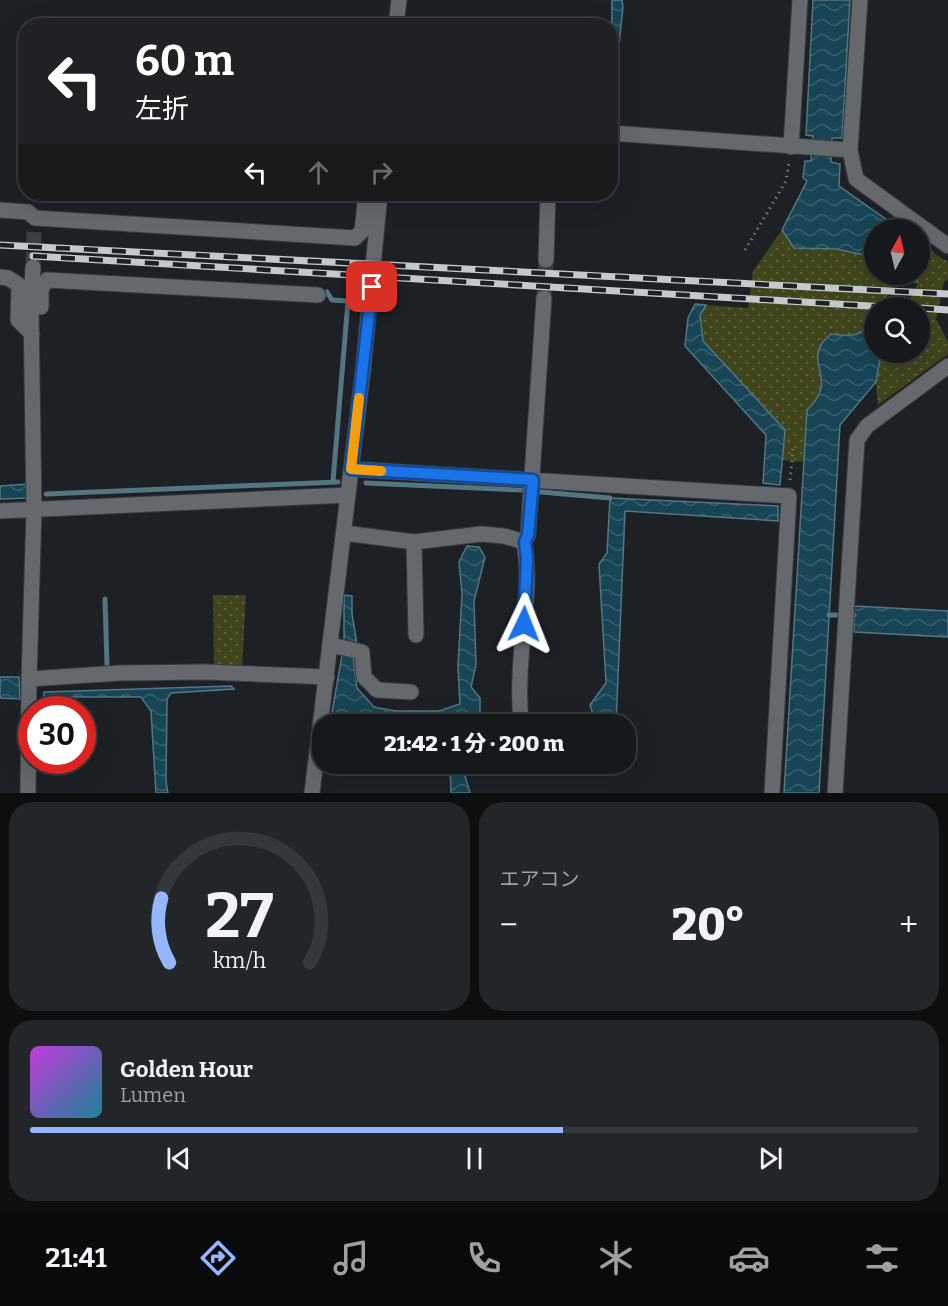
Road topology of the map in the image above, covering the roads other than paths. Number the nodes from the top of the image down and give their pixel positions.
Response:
1 (399, 0) edge
2 (800, 0) edge
3 (860, 0) edge
4 (397, 18) edge
5 (618, 134) edge
6 (798, 147) junction
7 (844, 150) junction
8 (365, 201) edge
9 (379, 201) edge
10 (548, 201) edge
11 (0, 210) edge
12 (948, 246) edge
13 (546, 261) tunnel mouth
14 (33, 267) tunnel mouth
15 (0, 277) edge
16 (318, 295) dead end
17 (544, 298) tunnel mouth
18 (32, 336) junction
19 (948, 366) edge
20 (351, 469) junction
21 (533, 480) junction
22 (348, 495) junction
23 (34, 510) junction
24 (0, 511) edge
25 (344, 533) junction
26 (414, 542) junction
27 (525, 542) junction
28 (416, 635) dead end
29 (331, 645) junction
30 (327, 677) junction
31 (28, 679) junction
32 (411, 692) dead end
33 (520, 714) edge
34 (28, 793) edge
35 (312, 793) edge
36 (772, 793) edge
37 (835, 793) edge

1 - 4 street
2 - 6 street
3 - 7 street
5 - 6 street
6 - 7 street
7 - 12 street
8 - 11 street
9 - 20 street
10 - 13 street
14 - 18 street
15 - 18 street
16 - 18 street
17 - 21 street
18 - 23 street
19 - 37 street
20 - 21 street
20 - 22 street
21 - 27 street
21 - 36 street
22 - 23 street
22 - 25 street
23 - 24 street
23 - 31 street
25 - 26 street
25 - 29 street
26 - 27 street
26 - 28 street
27 - 33 street
29 - 30 street
29 - 32 street
30 - 31 street
30 - 35 street
31 - 34 street

